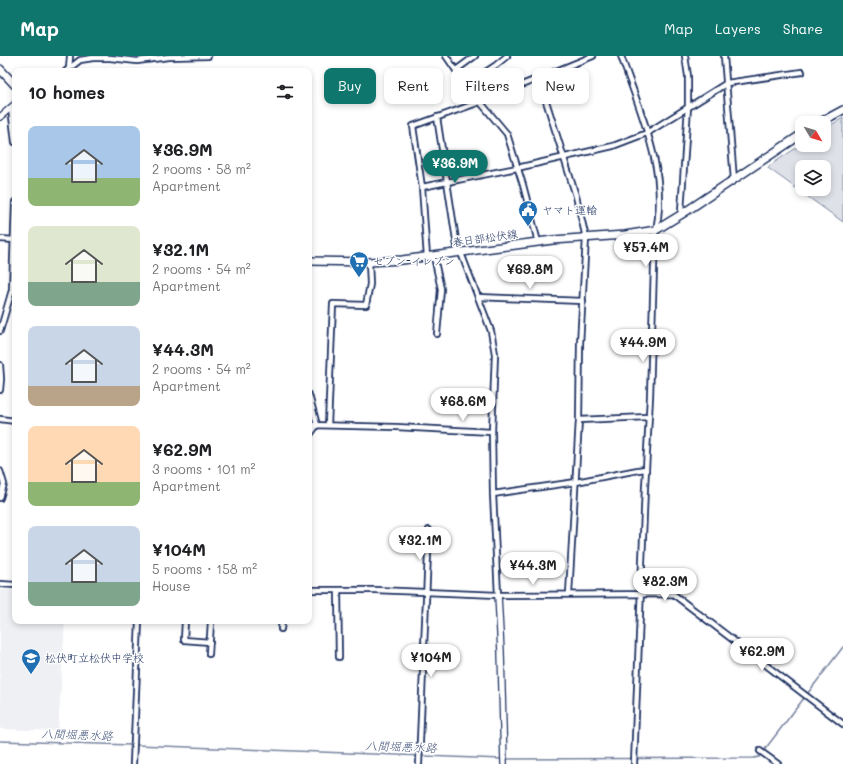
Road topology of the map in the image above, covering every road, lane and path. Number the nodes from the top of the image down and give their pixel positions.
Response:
1 (70, 56) edge
2 (208, 56) edge
3 (446, 56) edge
4 (475, 56) edge
5 (507, 56) edge
6 (593, 56) edge
7 (621, 56) edge
8 (686, 56) edge
9 (724, 56) edge
10 (500, 58) edge
11 (68, 68) edge
12 (70, 68) edge
13 (455, 68) edge
14 (459, 68) edge
15 (487, 68) edge
16 (565, 68) edge
17 (0, 69) edge
18 (802, 72) dead end
19 (12, 82) edge
20 (727, 83) junction
21 (475, 104) edge
22 (482, 104) edge
23 (547, 104) edge
24 (12, 107) edge
25 (688, 107) junction
26 (843, 110) edge
27 (831, 116) edge
28 (0, 117) edge
29 (437, 118) junction
30 (647, 133) junction
31 (795, 139) edge
32 (564, 157) junction
33 (517, 168) junction
34 (734, 180) junction
35 (447, 182) junction
36 (422, 187) junction
37 (682, 214) junction
38 (656, 230) junction
39 (586, 238) junction
40 (0, 239) edge
41 (12, 240) edge
42 (538, 242) junction
43 (459, 253) junction
44 (430, 257) junction
45 (312, 261) edge
46 (370, 262) junction
47 (12, 290) edge
48 (478, 297) junction
49 (583, 301) junction
50 (0, 331) edge
51 (437, 334) dead end
52 (0, 365) edge
53 (0, 390) edge
54 (312, 408) edge
55 (648, 418) junction
56 (0, 419) edge
57 (579, 420) junction
58 (12, 421) edge
59 (312, 425) edge
60 (316, 425) junction
61 (328, 425) junction
62 (312, 431) edge
63 (492, 432) junction
64 (646, 470) junction
65 (0, 471) edge
66 (576, 482) junction
67 (493, 494) junction
68 (0, 498) edge
69 (429, 530) dead end
70 (0, 584) edge
71 (12, 585) edge
72 (312, 590) edge
73 (338, 591) junction
74 (427, 592) junction
75 (569, 594) junction
76 (641, 594) junction
77 (498, 595) junction
78 (139, 624) edge
79 (185, 624) edge
80 (211, 624) edge
81 (282, 624) edge
82 (281, 629) dead end
83 (210, 642) junction
84 (209, 654) dead end
85 (339, 657) dead end
86 (843, 724) edge
87 (760, 751) dead end
88 (504, 761) edge
89 (133, 764) edge
90 (419, 764) edge
91 (634, 764) edge
92 (778, 764) edge

1 - 11 street
2 - 12 street
3 - 13 street
4 - 14 street
5 - 10 street
6 - 16 street
7 - 30 street
8 - 25 street
9 - 20 street
10 - 15 street
17 - 19 main road
18 - 20 street
20 - 25 street
20 - 34 street
21 - 29 street
22 - 33 street
23 - 32 street
24 - 28 street
25 - 30 street
25 - 37 street
26 - 27 main road
29 - 35 street
29 - 36 street
30 - 32 street
30 - 38 street
31 - 34 main road, 春日部松伏線
32 - 33 street
32 - 39 street
33 - 35 street
33 - 42 street
34 - 37 main road, 春日部松伏線
35 - 36 street
35 - 43 street
36 - 44 street
37 - 38 main road, 春日部松伏線
38 - 39 main road, 春日部松伏線
38 - 55 street
39 - 42 main road, 春日部松伏線
39 - 49 street
40 - 41 street
42 - 43 main road, 春日部松伏線
43 - 44 main road, 春日部松伏線
43 - 48 street
44 - 46 main road, 春日部松伏線
44 - 51 street
45 - 46 main road, 春日部松伏線
46 - 61 street
47 - 50 street
48 - 49 street
48 - 63 street
49 - 57 street
52 - 53 street
54 - 60 street
55 - 57 street
55 - 64 street
56 - 58 street
57 - 66 street
59 - 60 street
60 - 61 street
60 - 62 street
61 - 63 street
63 - 67 street
64 - 66 street
64 - 76 street
65 - 68 street
66 - 67 street
66 - 75 street
67 - 77 street
69 - 74 street
70 - 71 street
72 - 73 street
73 - 74 street
73 - 85 street
74 - 77 street
74 - 90 street
75 - 76 street
75 - 77 street
76 - 86 street
76 - 91 street
77 - 88 street
78 - 89 street
79 - 83 street
80 - 83 street
81 - 82 street
83 - 84 street
87 - 92 street

